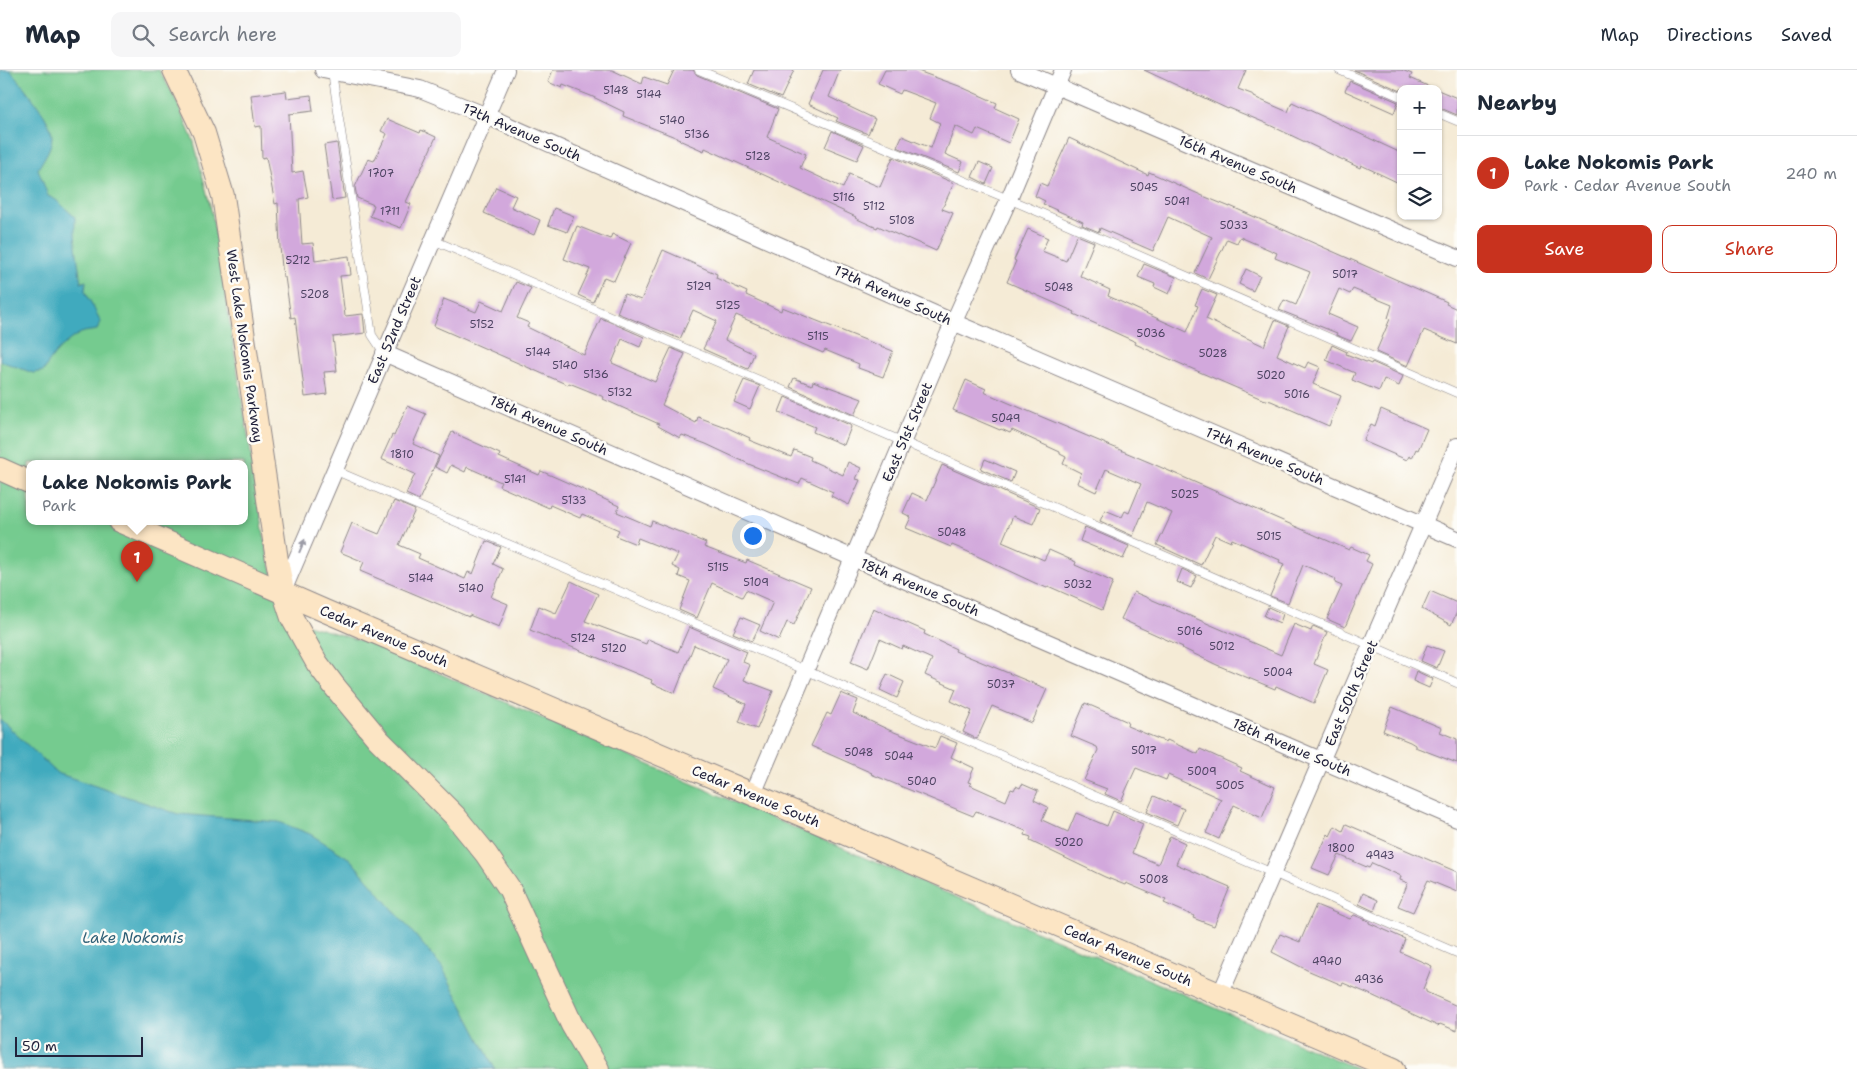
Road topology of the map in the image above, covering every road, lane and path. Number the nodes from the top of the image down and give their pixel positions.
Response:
1 (174, 70) edge
2 (506, 70) edge
3 (699, 70) edge
4 (1019, 70) edge
5 (1063, 70) edge
6 (1339, 70) edge
7 (328, 71) edge
8 (1056, 86) junction
9 (1397, 95) edge
10 (1442, 115) edge
11 (487, 116) junction
12 (1457, 121) edge
13 (1009, 199) junction
14 (433, 240) junction
15 (1457, 258) edge
16 (953, 322) junction
17 (384, 353) junction
18 (1457, 393) edge
19 (903, 442) junction
20 (1457, 446) edge
21 (0, 469) edge
22 (334, 470) junction
23 (26, 480) edge
24 (1423, 524) junction
25 (128, 525) edge
26 (1457, 539) edge
27 (853, 558) junction
28 (283, 591) junction
29 (1371, 646) junction
30 (805, 670) junction
31 (1457, 683) edge
32 (1322, 760) junction
33 (753, 794) junction
34 (1457, 819) edge
35 (1273, 874) junction
36 (1457, 952) edge
37 (1220, 995) junction
38 (598, 1069) edge
39 (1394, 1069) edge

1 - 28 main road, West Lake Nokomis Parkway
2 - 11 street, East 52nd Street
3 - 13 lane
4 - 8 street, 16th Avenue South
5 - 8 street, East 51st Street
6 - 9 lane
7 - 11 street, 17th Avenue South
7 - 17 lane
8 - 13 street, East 51st Street
8 - 15 street, 16th Avenue South
10 - 12 lane
11 - 14 street, East 52nd Street
11 - 16 street, 17th Avenue South
13 - 16 street, East 51st Street
13 - 18 lane
14 - 17 street, East 52nd Street
14 - 19 lane
16 - 19 street, East 51st Street
16 - 24 street, 17th Avenue South
17 - 22 street, East 52nd Street
17 - 27 street, 18th Avenue South
19 - 27 street, East 51st Street
19 - 29 lane
20 - 24 street, East 50th Street
21 - 23 main road
28 -> 22 street, East 52nd Street
22 - 30 lane
24 - 26 street, 17th Avenue South
24 - 29 street, East 50th Street
25 - 28 main road, Cedar Avenue South
27 - 30 street, East 51st Street
27 - 32 street, 18th Avenue South
28 - 33 main road, Cedar Avenue South
28 - 38 main road, West Lake Nokomis Parkway
29 - 31 lane
29 - 32 street, East 50th Street
30 - 33 street, East 51st Street
30 - 35 lane
32 - 34 street, 18th Avenue South
32 - 35 street, East 50th Street
33 - 37 main road, Cedar Avenue South
35 - 36 lane
35 - 37 street, East 50th Street
37 - 39 main road, Cedar Avenue South

